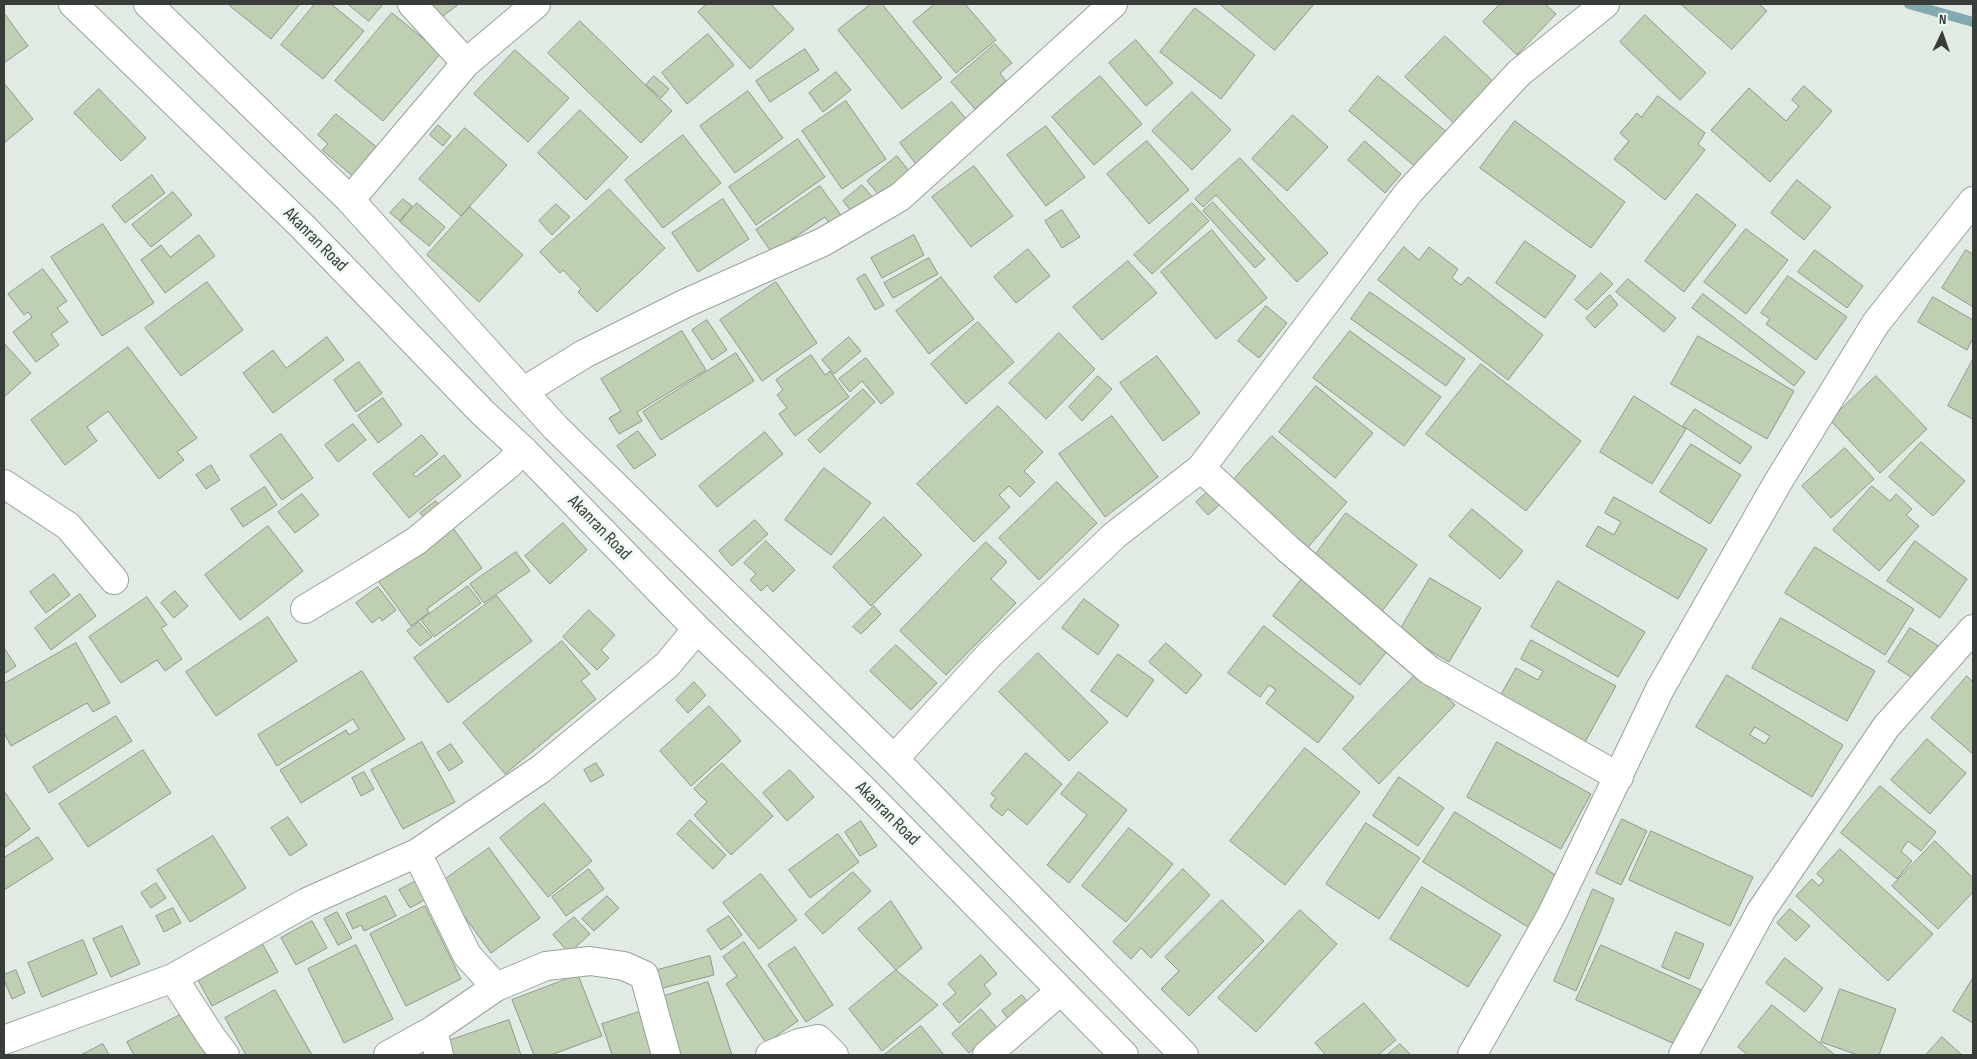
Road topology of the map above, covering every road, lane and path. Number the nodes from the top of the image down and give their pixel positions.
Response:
1 (73, 4) edge
2 (148, 4) edge
3 (412, 4) edge
4 (536, 4) edge
5 (1114, 4) edge
6 (1605, 4) edge
7 (466, 63) junction
8 (350, 200) junction
9 (1973, 201) edge
10 (524, 391) junction
11 (523, 450) junction
12 (1201, 468) junction
13 (4, 484) edge
14 (114, 580) dead end
15 (305, 608) dead end
16 (697, 629) junction
17 (1973, 630) edge
18 (894, 759) junction
19 (1619, 776) junction
20 (417, 853) junction
21 (173, 978) junction
22 (496, 987) junction
23 (1060, 991) junction
24 (4, 1040) edge
25 (436, 1043) edge
26 (225, 1055) edge
27 (388, 1055) edge
28 (666, 1055) edge
29 (770, 1055) edge
30 (834, 1055) edge
31 (987, 1055) edge
32 (1124, 1055) edge
33 (1184, 1055) edge
34 (1472, 1055) edge
35 (1683, 1055) edge

1 - 11 street, Akanran Road
2 - 8 street
3 - 7 street
4 - 7 street
5 - 10 street
6 - 12 street
7 - 8 street
8 - 10 street
9 - 19 street
10 - 18 street
11 - 15 street
11 - 16 street, Akanran Road
12 - 18 street
12 - 19 street
13 - 14 street
16 - 20 street
16 - 23 street, Akanran Road
17 - 35 street
18 - 33 street
19 - 34 street
20 - 21 street
20 - 22 street
21 - 24 street
21 - 26 street
22 - 25 street
22 - 28 street
23 - 31 street
23 - 32 street, Akanran Road
25 - 27 street
29 - 30 street

